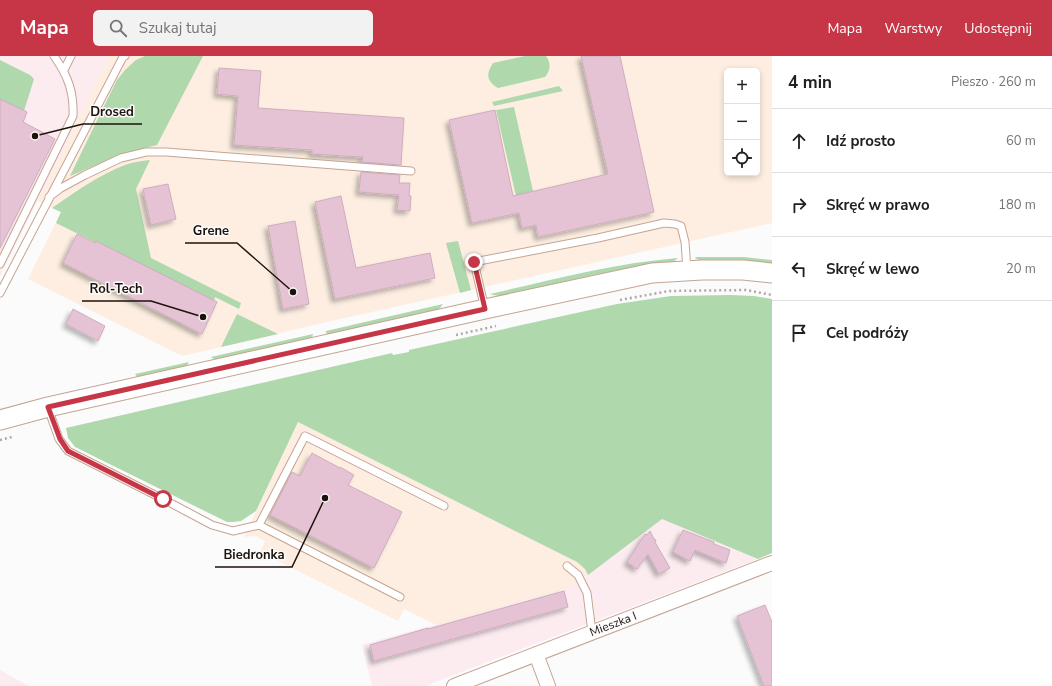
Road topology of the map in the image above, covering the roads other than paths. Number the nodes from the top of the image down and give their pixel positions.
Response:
1 (54, 56) edge
2 (71, 56) edge
3 (124, 56) edge
4 (64, 70) junction
5 (411, 171) dead end
6 (49, 197) junction
7 (0, 264) edge
8 (687, 270) junction
9 (772, 273) edge
10 (0, 292) edge
11 (485, 309) junction
12 (48, 407) junction
13 (0, 420) edge
14 (444, 506) dead end
15 (259, 525) junction
16 (772, 563) edge
17 (566, 566) dead end
18 (400, 597) dead end
19 (592, 632) junction
20 (536, 654) junction
21 (454, 686) edge
22 (548, 686) edge

1 - 4 lane
2 - 4 lane
3 - 6 lane
4 - 7 lane
5 - 6 lane
6 - 10 lane
8 - 9 main road
8 - 11 main road
8 - 11 lane
11 - 12 main road
12 - 13 main road
12 - 15 lane
14 - 15 lane
15 - 18 lane
16 - 19 street, Mieszka I
17 - 19 lane
19 - 20 street, Mieszka I
20 - 21 street, Mieszka I
20 - 22 street

